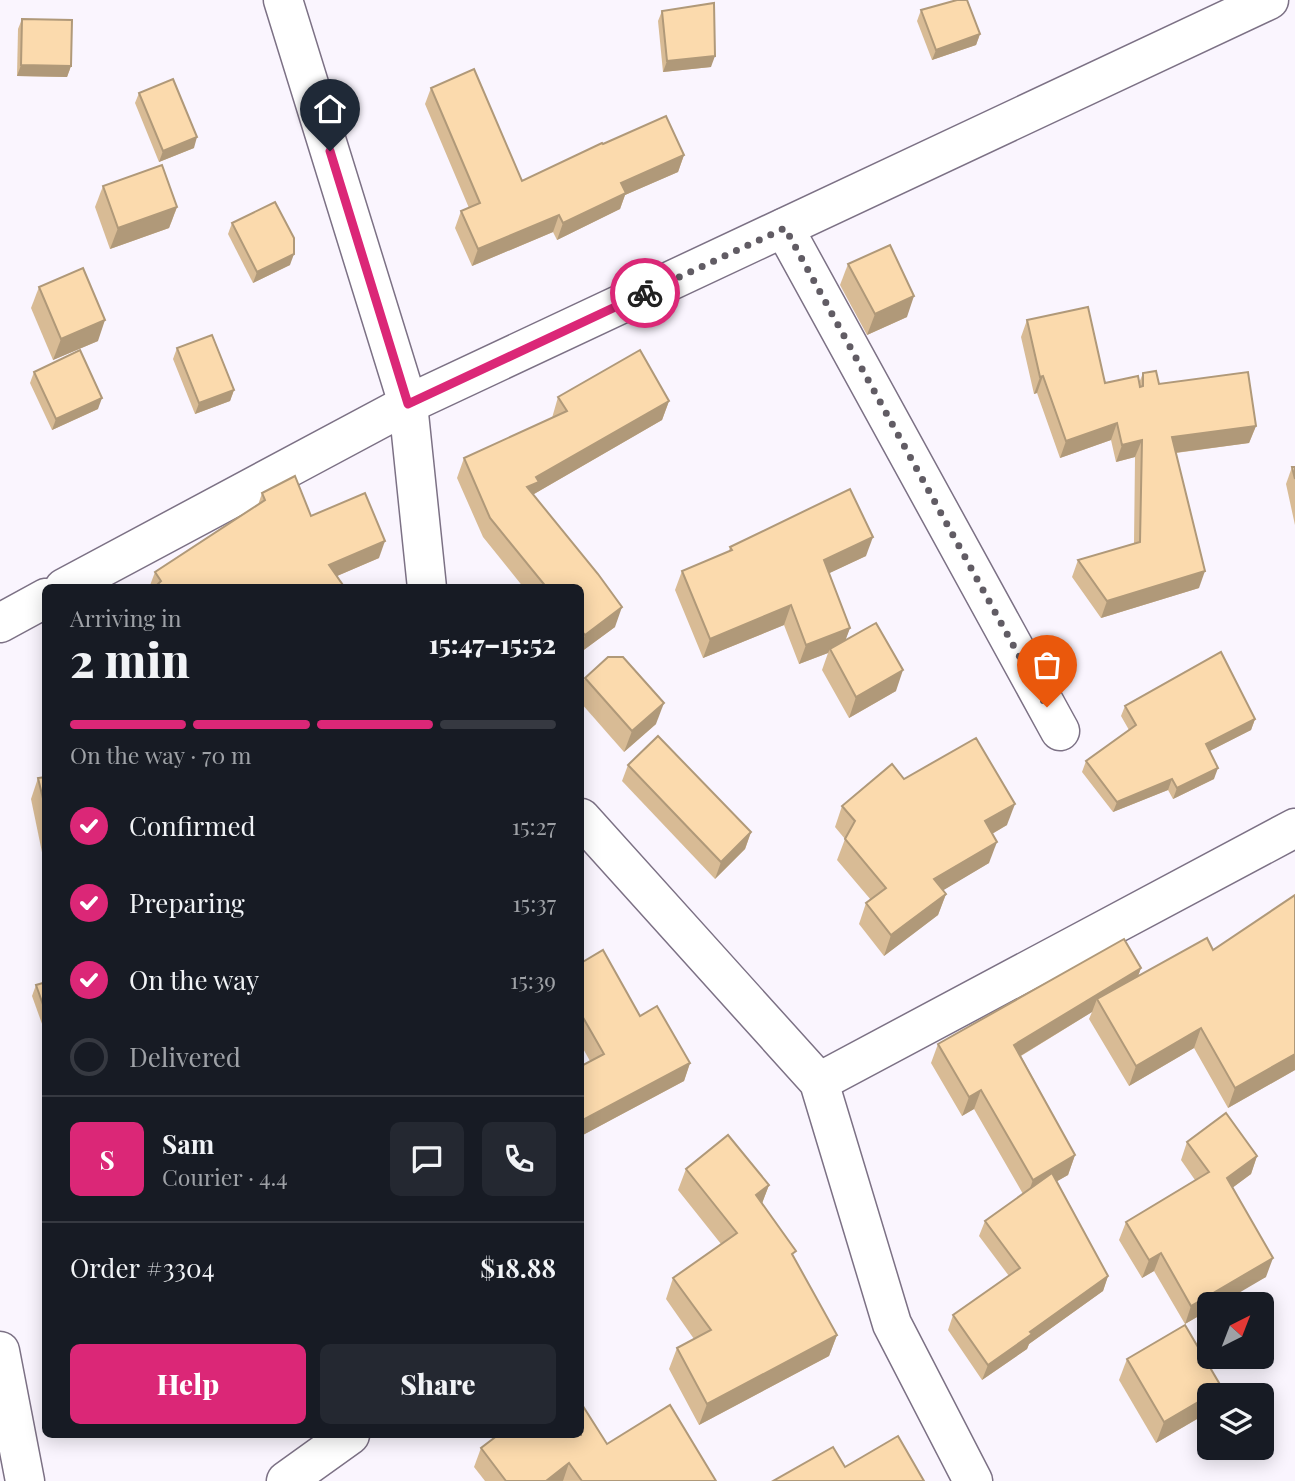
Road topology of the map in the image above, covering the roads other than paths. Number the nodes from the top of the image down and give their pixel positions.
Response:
1 (283, 0) edge
2 (1269, 0) edge
3 (785, 228) junction
4 (408, 404) junction
5 (72, 584) edge
6 (427, 584) edge
7 (42, 600) edge
8 (0, 622) edge
9 (1060, 731) dead end
10 (584, 821) edge
11 (1295, 828) edge
12 (819, 1082) junction
13 (0, 1350) edge
14 (346, 1438) edge
15 (25, 1481) edge
16 (286, 1481) edge
17 (973, 1481) edge

1 - 4 street
2 - 3 street
3 - 4 street
3 - 9 street
4 - 5 street
4 - 6 street
7 - 8 street
10 - 12 street
11 - 12 street
12 - 17 street
13 - 15 street
14 - 16 street

